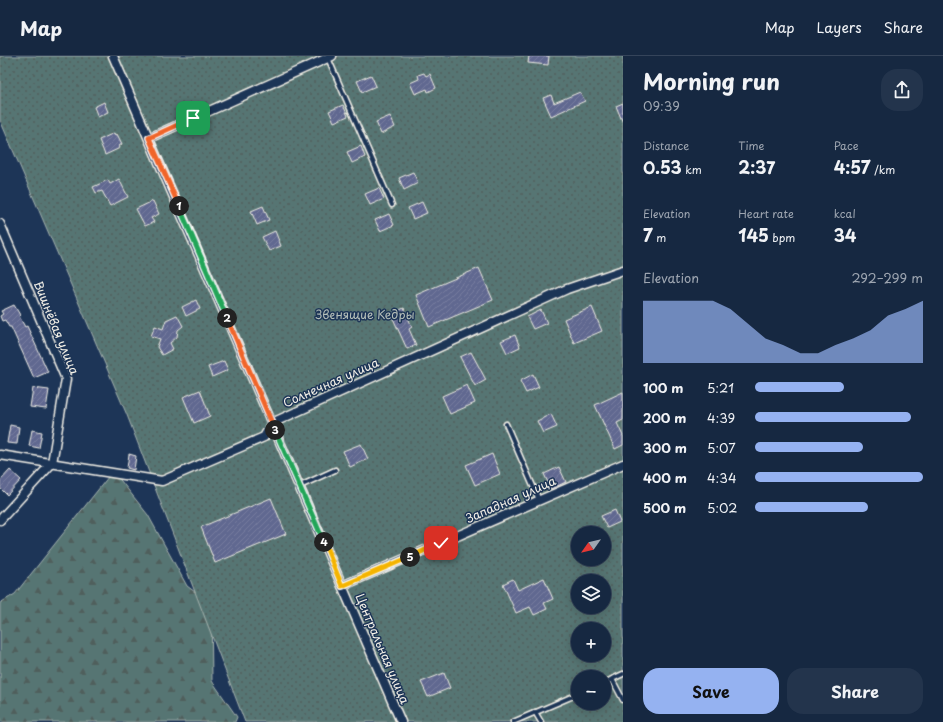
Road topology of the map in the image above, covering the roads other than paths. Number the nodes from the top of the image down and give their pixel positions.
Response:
1 (113, 56) edge
2 (327, 57) edge
3 (149, 138) junction
4 (392, 205) dead end
5 (0, 224) edge
6 (623, 270) edge
7 (272, 423) junction
8 (506, 424) dead end
9 (0, 455) edge
10 (52, 463) junction
11 (623, 464) edge
12 (335, 470) dead end
13 (300, 486) junction
14 (539, 500) junction
15 (0, 520) edge
16 (342, 586) junction
17 (623, 674) edge
18 (612, 679) joint
19 (571, 697) edge
20 (623, 700) edge
21 (536, 712) junction
22 (400, 722) edge
23 (513, 722) edge
24 (541, 722) edge

1 - 3 street, Центральная улица
2 - 3 street
2 - 4 lane
3 - 7 street, Центральная улица
5 - 10 street, Вишнёвая улица
6 - 7 street, Солнечная улица
7 - 10 street, Солнечная улица
7 - 13 street, Центральная улица
8 - 14 lane
9 - 10 street, Солнечная улица
10 - 15 street
11 - 14 street, Западная улица
12 - 13 lane
13 - 16 street, Центральная улица
14 - 16 street, Западная улица
16 - 22 street, Центральная улица
17 - 18 lane
18 - 20 lane
19 - 21 lane
21 - 23 lane
21 - 24 lane

